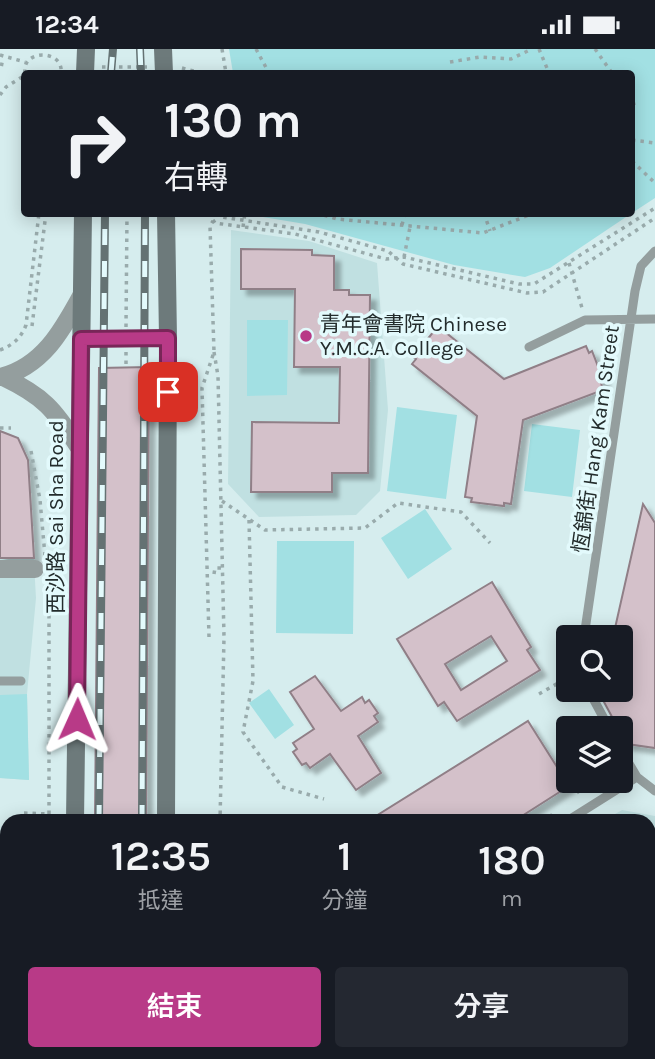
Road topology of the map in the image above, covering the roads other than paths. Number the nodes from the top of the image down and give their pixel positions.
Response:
1 (86, 49) edge
2 (163, 49) edge
3 (166, 69) edge
4 (93, 70) edge
5 (83, 217) edge
6 (166, 217) edge
7 (655, 251) edge
8 (81, 296) junction
9 (632, 319) junction
10 (655, 319) edge
11 (168, 338) junction
12 (81, 339) junction
13 (529, 347) dead end
14 (1, 377) edge
15 (78, 446) junction
16 (0, 569) edge
17 (43, 571) road end
18 (586, 625) edge
19 (0, 681) edge
20 (21, 681) dead end
21 (633, 770) edge
22 (637, 777) junction
23 (655, 791) edge
24 (75, 814) edge
25 (166, 814) edge
26 (578, 814) edge

1 - 4 main road, bridge
2 - 3 main road, bridge
5 - 8 main road, 西沙路 Sai Sha Road
6 - 11 main road
7 - 9 lane, 恆錦街 Hang Kam Street
8 - 12 main road, 西沙路 Sai Sha Road
8 - 14 street
9 - 10 lane
9 - 13 lane
9 - 18 lane, 恆錦街 Hang Kam Street
11 - 12 lane
11 - 25 main road
12 - 15 main road, 西沙路 Sai Sha Road
14 - 15 street
15 - 24 main road, 西沙路 Sai Sha Road
16 - 17 street
19 - 20 lane
21 - 22 lane
22 - 23 lane
22 - 26 lane

